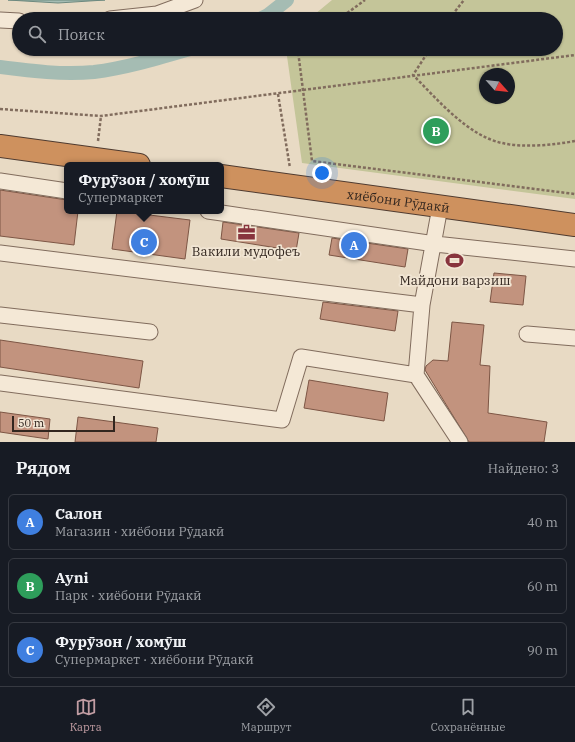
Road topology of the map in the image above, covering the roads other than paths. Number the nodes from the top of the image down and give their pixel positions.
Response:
1 (195, 0) edge
2 (162, 12) edge
3 (0, 20) edge
4 (12, 21) edge
5 (0, 146) edge
6 (117, 162) edge
7 (224, 176) edge
8 (0, 181) edge
9 (64, 191) edge
10 (440, 207) junction
11 (224, 213) edge
12 (575, 225) edge
13 (435, 244) junction
14 (0, 253) edge
15 (575, 259) edge
16 (422, 305) junction
17 (0, 316) edge
18 (150, 332) dead end
19 (528, 334) dead end
20 (575, 338) edge
21 (416, 374) junction
22 (0, 384) edge
23 (460, 442) edge

1 - 2 street
3 - 4 street
5 - 6 highway
7 - 10 highway, хиёбони Рӯдакӣ
8 - 9 street
10 - 12 highway, хиёбони Рӯдакӣ
10 - 13 street
11 - 13 street
13 - 15 street
13 - 16 street
14 - 16 street
16 - 21 street
17 - 18 street
19 - 20 street
21 - 22 street
21 - 23 street

